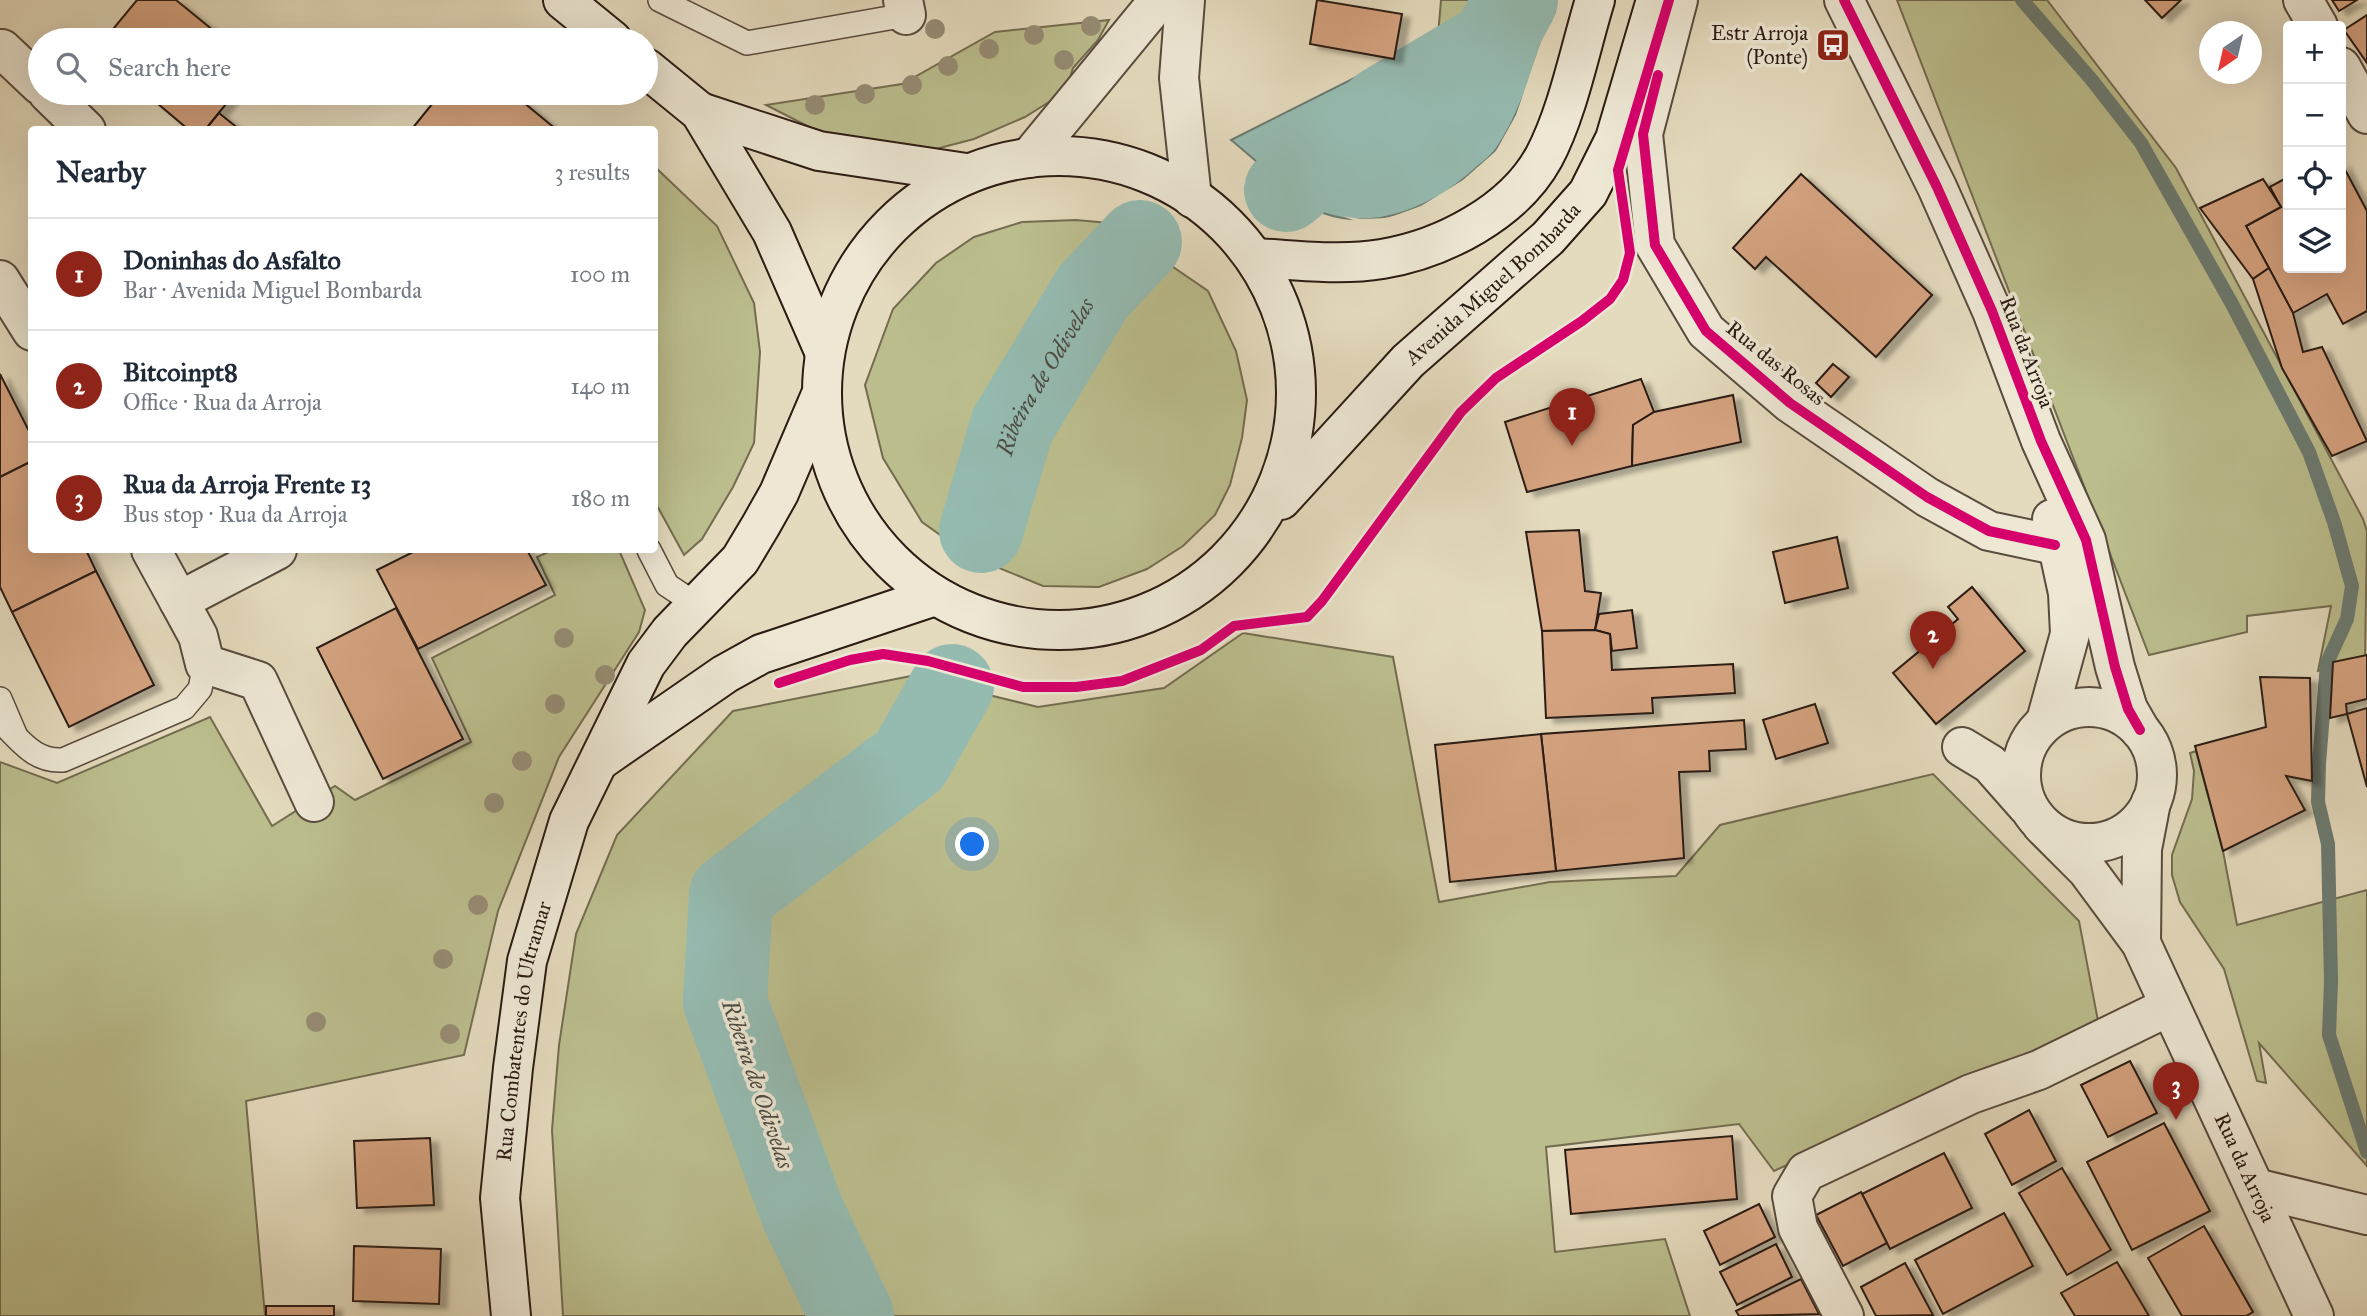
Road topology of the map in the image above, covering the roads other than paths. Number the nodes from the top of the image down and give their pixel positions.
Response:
1 (563, 0) edge
2 (660, 0) edge
3 (1159, 0) edge
4 (1185, 0) edge
5 (1595, 0) edge
6 (1656, 0) edge
7 (1678, 0) edge
8 (1844, 0) edge
9 (2303, 0) edge
10 (905, 7) edge
11 (2315, 21) edge
12 (597, 28) edge
13 (1, 47) edge
14 (28, 73) edge
15 (2346, 76) edge
16 (658, 78) edge
17 (60, 105) edge
18 (700, 112) junction
19 (2367, 114) edge
20 (82, 126) edge
21 (1029, 159) junction
22 (966, 173) junction
23 (1192, 198) junction
24 (1255, 258) junction
25 (0, 280) edge
26 (28, 325) edge
27 (824, 351) junction
28 (820, 397) junction
29 (2041, 441) junction
30 (1258, 525) junction
31 (2055, 545) junction
32 (154, 553) edge
33 (271, 553) edge
34 (651, 553) edge
35 (195, 593) junction
36 (935, 596) junction
37 (697, 605) junction
38 (205, 664) junction
39 (0, 699) edge
40 (7, 728) edge
41 (2038, 730) junction
42 (2140, 730) junction
43 (602, 759) junction
44 (314, 802) dead end
45 (2151, 802) junction
46 (2034, 815) junction
47 (2141, 943) junction
48 (2171, 1006) junction
49 (2255, 1188) junction
50 (2367, 1215) edge
51 (511, 1316) edge
52 (1844, 1316) edge
53 (2314, 1316) edge

1 - 12 street
2 - 10 lane
3 - 21 street
4 - 23 street
5 - 24 street
6 - 30 street, Avenida Miguel Bombarda
7 - 31 street, Rua das Rosas
8 - 29 street, Rua da Arroja
9 - 11 street
13 - 14 street
15 - 19 street
16 - 18 street
17 - 20 street
18 - 22 street
18 - 27 street
21 - 22 street
21 - 23 street
22 - 27 street
23 - 24 street
24 - 30 street
25 - 26 street
27 - 28 street
28 - 36 street, Avenida Miguel Bombarda
28 - 37 street, Rua Combatentes do Ultramar
29 - 31 street, Rua da Arroja
29 - 42 street, Rua da Arroja
30 - 36 street, Avenida Miguel Bombarda
31 - 41 street, Rua da Arroja
32 - 35 street
33 - 35 street
34 - 37 lane
35 - 38 street
36 - 43 street, Rua Combatentes do Ultramar
37 - 43 street, Rua Combatentes do Ultramar
38 - 40 lane
38 - 44 street
39 - 40 lane
41 - 42 street
41 - 46 street
41 - 46 street, Rua da Arroja
42 - 45 street
43 - 51 street, Rua Combatentes do Ultramar
45 - 46 street
45 - 47 street, Rua da Arroja
46 - 47 street, Rua da Arroja
47 - 48 street, Rua da Arroja
48 - 49 street, Rua da Arroja
48 - 52 street
49 - 50 street
49 - 53 street, Rua da Arroja

